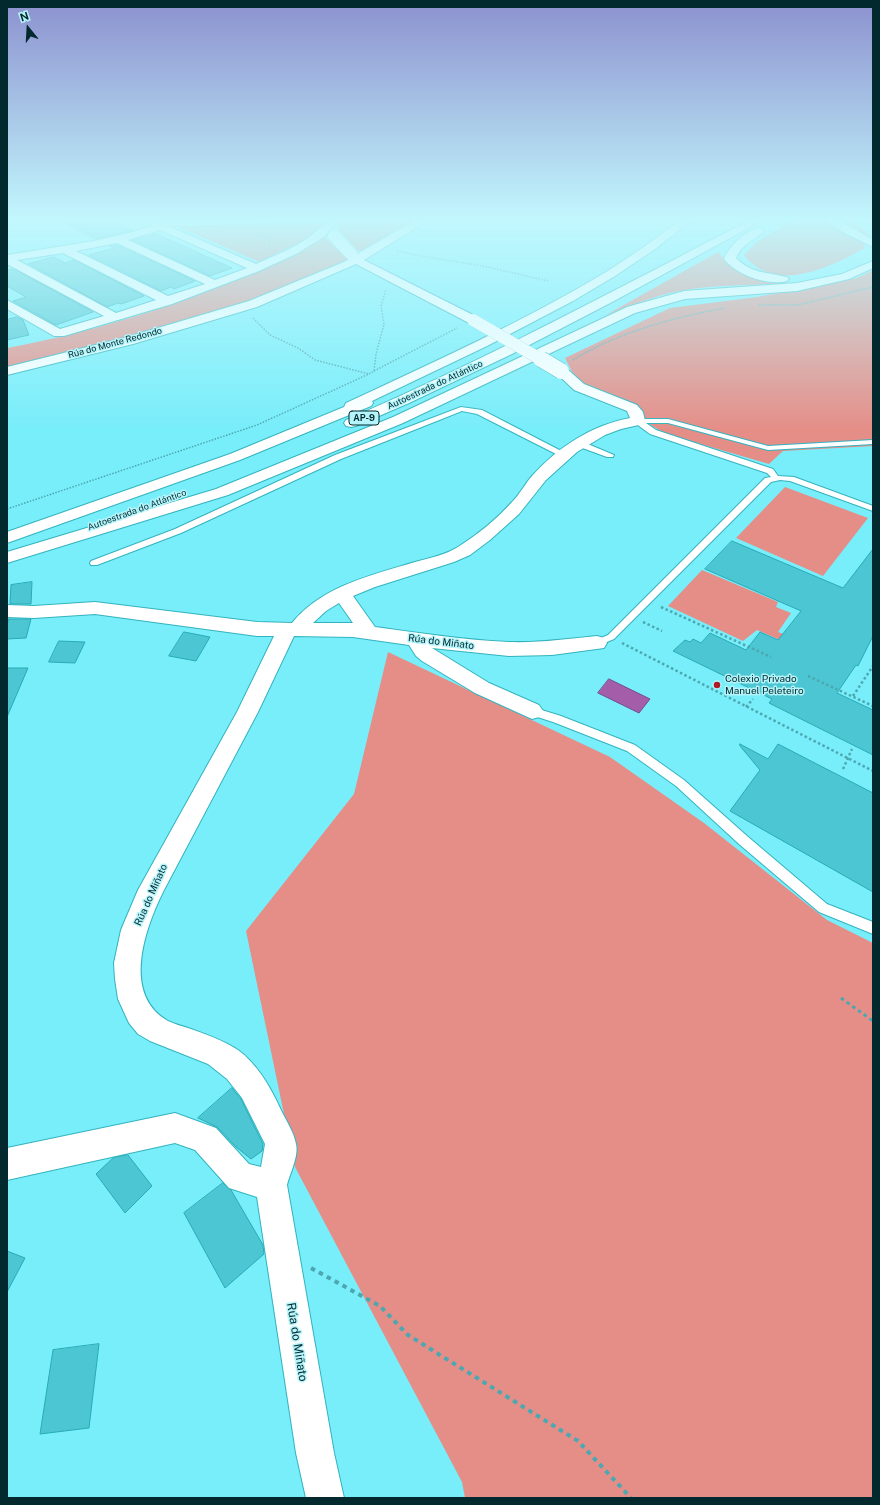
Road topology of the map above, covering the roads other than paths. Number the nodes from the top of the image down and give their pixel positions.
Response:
1 (61, 288) edge
2 (142, 288) edge
3 (203, 288) edge
4 (291, 288) edge
5 (413, 288) edge
6 (586, 288) edge
7 (601, 288) edge
8 (629, 288) edge
9 (780, 288) edge
10 (168, 301) junction
11 (7, 304) edge
12 (115, 317) junction
13 (7, 371) edge
14 (638, 421) junction
15 (305, 428) junction
16 (873, 442) edge
17 (580, 444) junction
18 (565, 454) junction
19 (610, 455) dead end
20 (776, 478) junction
21 (873, 509) edge
22 (7, 538) edge
23 (8, 558) edge
24 (94, 563) dead end
25 (360, 587) junction
26 (346, 600) junction
27 (7, 611) edge
28 (34, 612) junction
29 (7, 618) edge
30 (326, 629) junction
31 (292, 630) junction
32 (369, 632) junction
33 (415, 639) junction
34 (604, 640) joint
35 (532, 711) joint
36 (873, 928) edge
37 (7, 1164) edge
38 (271, 1185) junction
39 (325, 1498) edge

1 - 12 main road
2 - 10 main road
3 - 10 main road
4 - 13 main road, Rúa do Monte Redondo
5 - 14 main road, bridge
6 - 15 main road
7 - 15 main road, Autoestrada do Atlántico / AP-9
8 - 23 main road, Autoestrada do Atlántico / AP-9
9 - 23 main road
10 - 12 main road
11 - 12 main road
14 - 16 lane
14 - 17 main road
14 - 20 lane
15 - 22 main road, Autoestrada do Atlántico / AP-9
17 - 18 main road
17 - 19 lane
18 - 24 lane
18 - 25 main road
20 - 21 lane
20 - 34 lane
25 - 26 main road
25 - 31 main road
26 - 30 main road
26 - 32 main road
27 - 28 main road, Rúa do Miñato
28 - 29 main road, Rúa do Miñato
28 - 31 main road, Rúa do Miñato
30 - 31 main road, Rúa do Miñato
30 - 32 main road, Rúa do Miñato
31 - 38 main road, Rúa do Miñato
32 - 33 main road, Rúa do Miñato
33 - 34 main road, Rúa do Miñato
33 - 35 main road
35 - 36 lane
37 - 38 main road
38 - 39 main road, Rúa do Miñato

